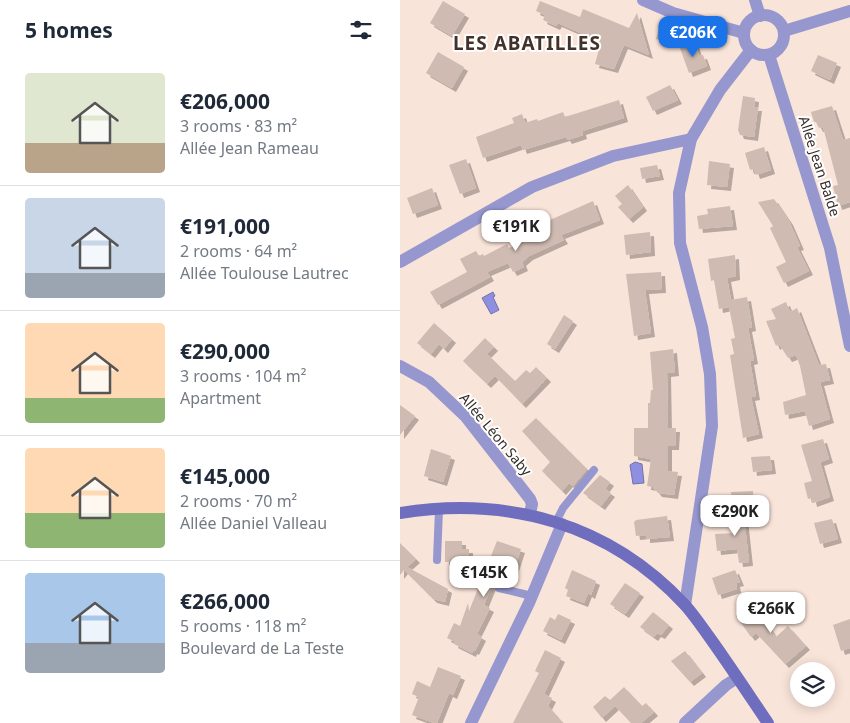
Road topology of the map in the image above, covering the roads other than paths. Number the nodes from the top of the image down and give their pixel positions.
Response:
1 (643, 0) edge
2 (755, 0) edge
3 (850, 11) edge
4 (760, 16) junction
5 (784, 31) junction
6 (744, 33) junction
7 (751, 50) junction
8 (768, 55) junction
9 (692, 140) junction
10 (400, 262) edge
11 (850, 346) edge
12 (400, 366) edge
13 (594, 470) dead end
14 (439, 509) junction
15 (400, 513) edge
16 (530, 514) junction
17 (559, 523) junction
18 (437, 560) dead end
19 (499, 588) dead end
20 (532, 596) junction
21 (685, 605) junction
22 (738, 678) junction
23 (471, 723) edge
24 (686, 723) edge
25 (768, 723) edge

1 - 6 street
2 - 4 street
3 - 5 street
4 - 5 street
4 - 6 street
5 - 8 street
6 - 7 street
7 - 8 street
7 - 9 street
8 - 11 street, Allée Jean Balde
9 - 10 street
9 - 21 street
12 - 16 street, Allée Léon Saby
13 - 17 lane
14 - 15 main road
14 - 16 main road
14 - 18 lane
16 - 17 main road
17 - 20 street
17 - 21 main road
19 - 20 lane
20 - 23 street
21 - 22 main road
22 - 24 street
22 - 25 main road

